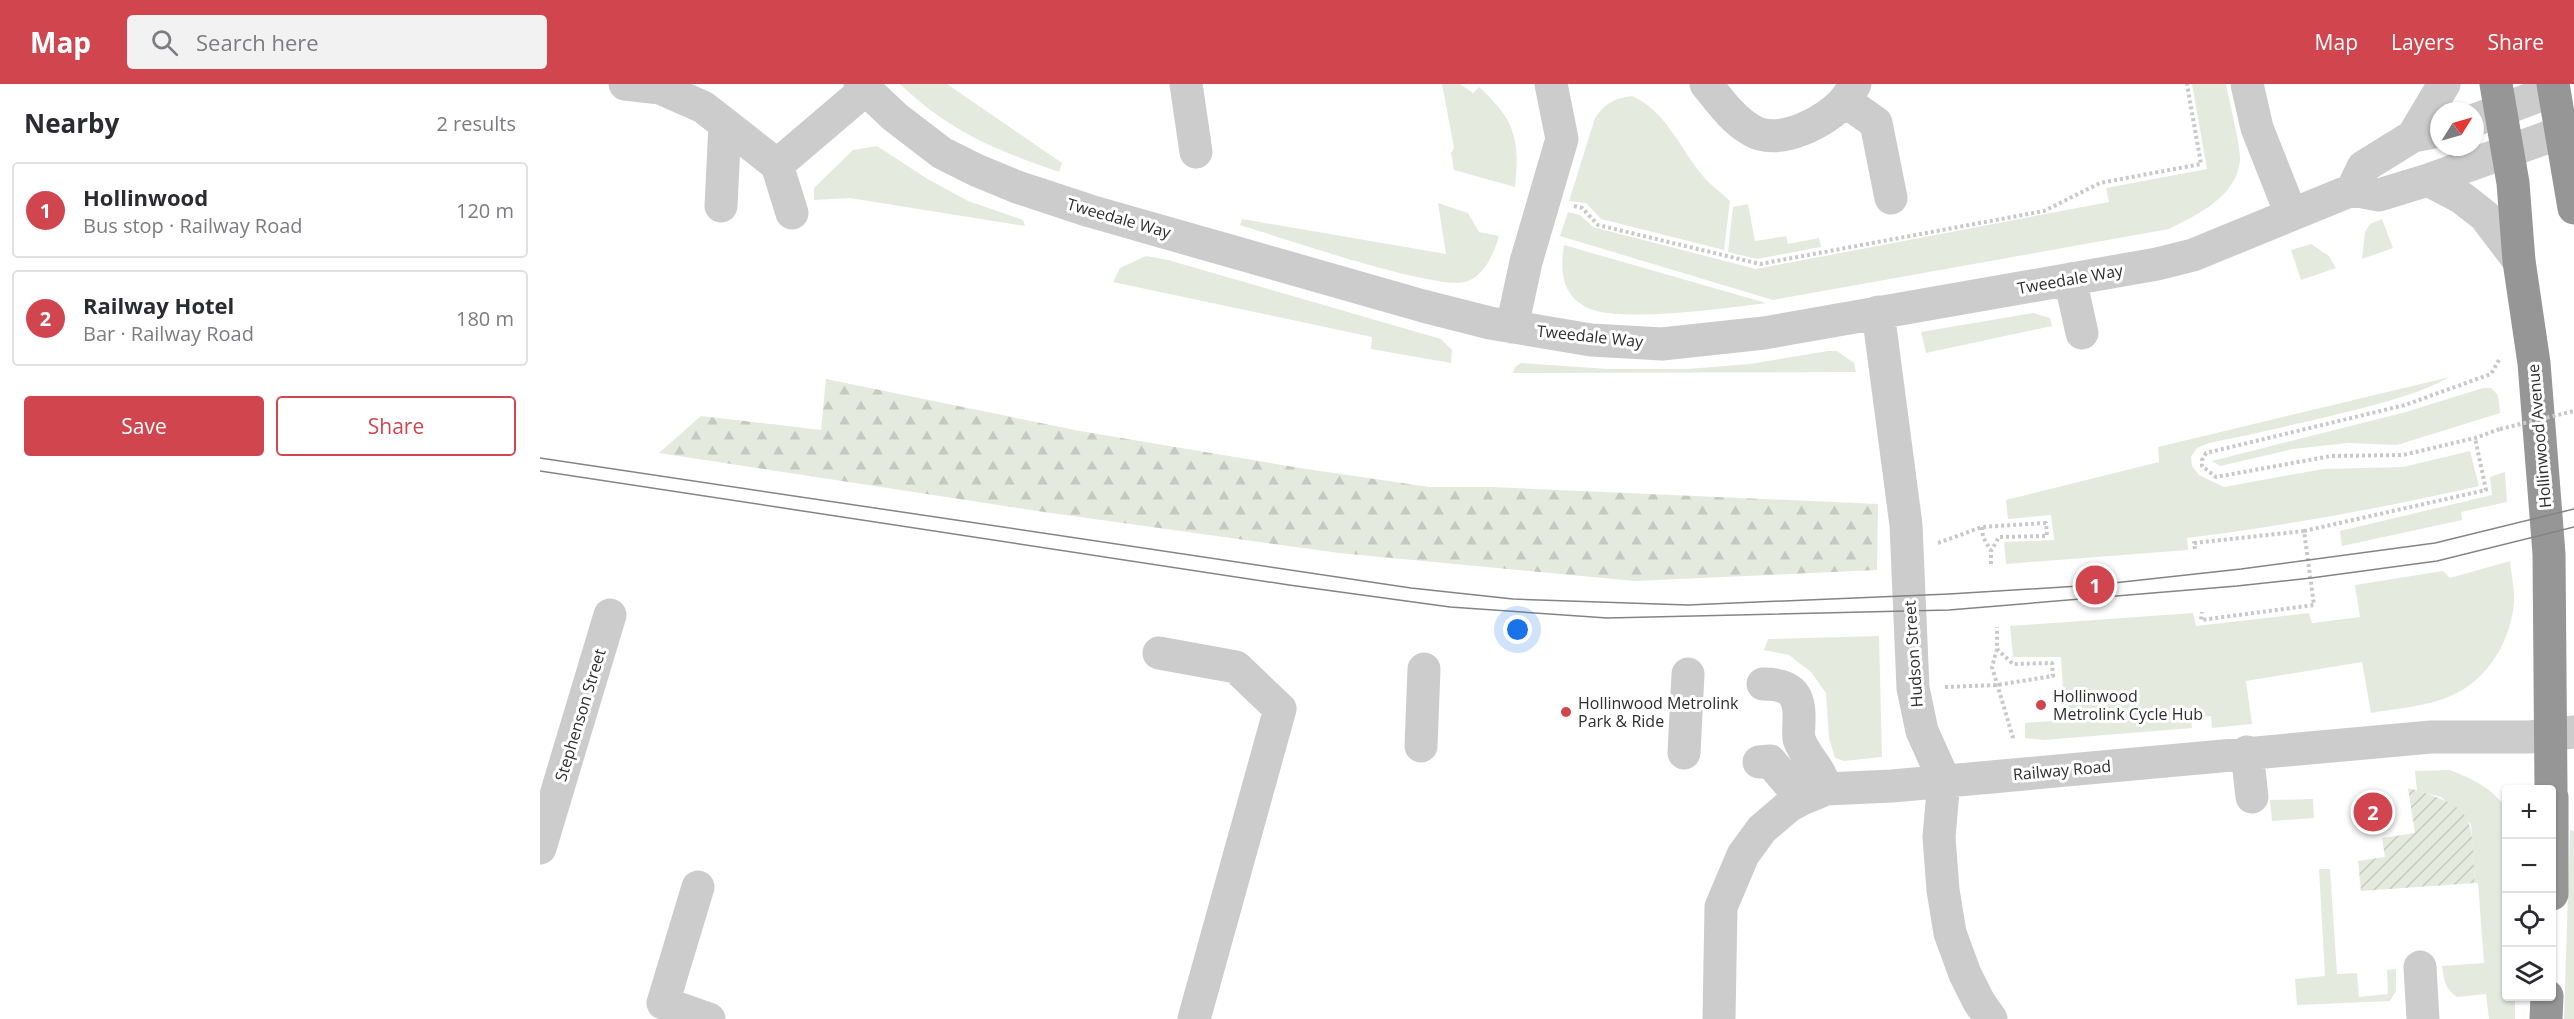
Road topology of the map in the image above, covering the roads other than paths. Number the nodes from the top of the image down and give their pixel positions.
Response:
1 (625, 84) edge
2 (1186, 84) edge
3 (1551, 84) edge
4 (1706, 84) edge
5 (2247, 84) edge
6 (2444, 84) edge
7 (862, 87) edge
8 (2553, 87) edge
9 (1850, 92) edge
10 (2490, 105) edge
11 (726, 124) junction
12 (2562, 132) junction
13 (2426, 134) edge
14 (2507, 151) junction
15 (1196, 152) dead end
16 (777, 165) junction
17 (2428, 180) junction
18 (2352, 190) junction
19 (1891, 198) dead end
20 (721, 206) dead end
21 (2574, 208) edge
22 (792, 213) dead end
23 (2291, 214) junction
24 (2519, 261) junction
25 (2070, 279) junction
26 (1878, 312) junction
27 (1512, 327) junction
28 (2082, 333) dead end
29 (610, 615) dead end
30 (1159, 653) dead end
31 (1427, 667) dead end
32 (1697, 678) dead end
33 (1763, 684) dead end
34 (2562, 733) edge
35 (1799, 739) junction
36 (1424, 742) dead end
37 (2247, 752) junction
38 (1693, 755) dead end
39 (1944, 780) junction
40 (2552, 785) edge
41 (1814, 794) junction
42 (2252, 796) dead end
43 (2552, 839) edge
44 (540, 848) edge
45 (698, 887) dead end
46 (2552, 893) edge
47 (2420, 968) dead end
48 (2547, 1001) edge
49 (709, 1019) edge
50 (1194, 1019) edge
51 (1719, 1019) edge
52 (1991, 1019) edge
53 (2423, 1019) edge
54 (2546, 1019) edge

1 - 11 street
2 - 15 street
3 - 27 street
4 - 9 street
5 - 23 street
6 - 13 street
7 - 16 street
7 - 27 street, Tweedale Way
8 - 10 street
8 - 12 highway
9 - 19 street
10 - 14 highway, Hollinwood Avenue
11 - 16 street
11 - 20 street
12 - 14 street, Tweedale Way
12 - 21 highway
13 - 18 street
14 - 17 street, Tweedale Way
14 - 24 highway, Hollinwood Avenue
16 - 22 street
17 - 18 street, Tweedale Way
17 - 24 street
18 - 23 street, Tweedale Way
23 - 25 street, Tweedale Way
24 - 34 highway, Hollinwood Avenue
25 - 26 street, Tweedale Way
25 - 28 street
26 - 27 street, Tweedale Way
26 - 39 street, Hudson Street
29 - 44 street, Stephenson Street
30 - 50 street
31 - 36 street
32 - 38 street
33 - 35 street
34 - 37 street, Railway Road
34 - 40 highway, Hollinwood Avenue
35 - 41 street
35 - 41 street
37 - 39 street, Railway Road
37 - 42 street
39 - 41 street, Railway Road
39 - 52 street, Hudson Street
41 - 51 street
43 - 46 highway
45 - 49 street
47 - 53 street
48 - 54 highway

